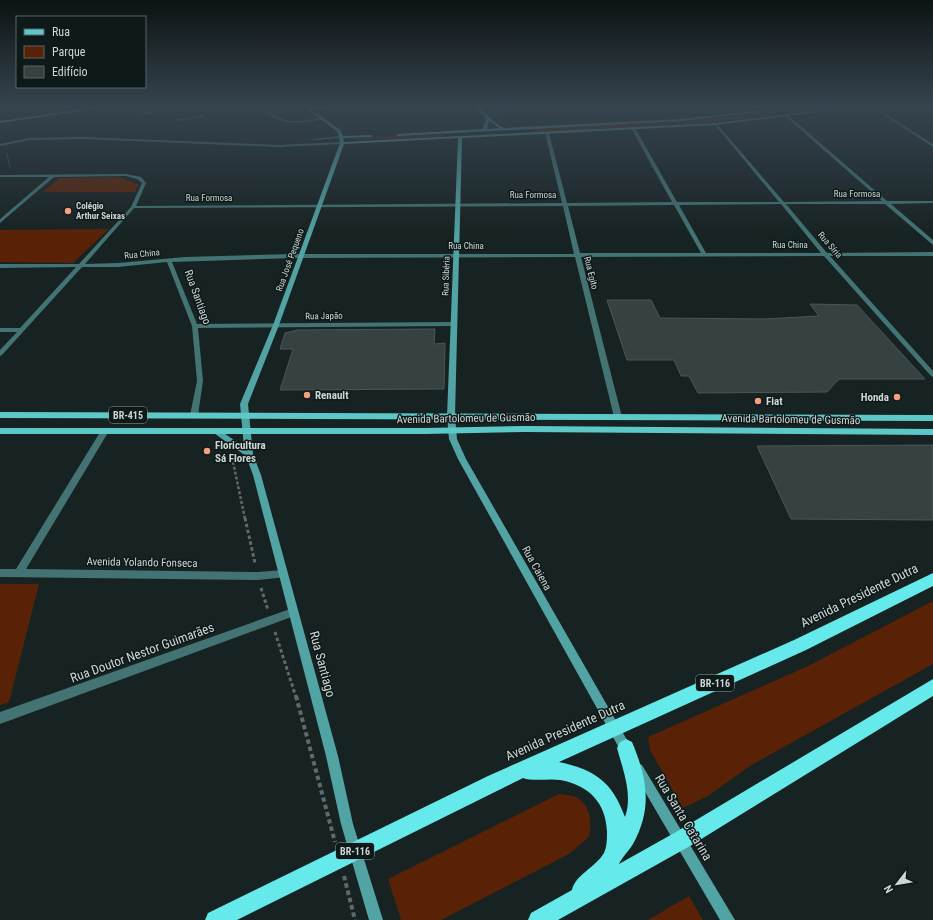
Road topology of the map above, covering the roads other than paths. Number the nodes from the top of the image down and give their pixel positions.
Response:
1 (339, 150) edge
2 (460, 150) edge
3 (551, 150) edge
4 (645, 150) edge
5 (738, 150) edge
6 (826, 150) edge
7 (54, 175) junction
8 (0, 176) edge
9 (781, 202) junction
10 (887, 202) junction
11 (933, 202) edge
12 (565, 203) junction
13 (675, 203) junction
14 (458, 204) junction
15 (318, 205) junction
16 (133, 207) junction
17 (0, 222) edge
18 (933, 243) edge
19 (577, 254) junction
20 (704, 254) junction
21 (826, 254) junction
22 (933, 254) edge
23 (456, 255) junction
24 (300, 256) junction
25 (169, 260) junction
26 (0, 266) edge
27 (79, 266) junction
28 (454, 324) junction
29 (276, 325) junction
30 (195, 326) junction
31 (0, 330) edge
32 (20, 330) junction
33 (0, 354) edge
34 (933, 375) edge
35 (0, 415) edge
36 (194, 415) junction
37 (250, 415) junction
38 (451, 416) junction
39 (618, 417) junction
40 (933, 418) edge
41 (246, 430) junction
42 (451, 430) junction
43 (0, 431) edge
44 (105, 431) junction
45 (215, 431) junction
46 (933, 432) edge
47 (249, 454) junction
48 (0, 573) edge
49 (19, 573) junction
50 (283, 574) junction
51 (933, 579) edge
52 (293, 612) junction
53 (933, 687) edge
54 (0, 718) edge
55 (614, 728) junction
56 (626, 748) junction
57 (494, 782) junction
58 (680, 840) junction
59 (348, 855) junction
60 (612, 858) junction
61 (547, 915) edge
62 (215, 920) edge
63 (376, 920) edge
64 (728, 920) edge

1 - 15 main road, Rua José Pequeno
2 - 14 main road, Rua Sibéria
3 - 12 street, Rua Egito
4 - 13 street
5 - 9 street, Rua Síria
6 - 10 street
7 - 8 street
7 - 16 street
7 - 17 street
9 - 10 street, Rua Formosa
9 - 13 street, Rua Formosa
9 - 21 street, Rua Síria
10 - 11 street, Rua Formosa
10 - 18 street
12 - 13 street, Rua Formosa
12 - 14 street, Rua Formosa
12 - 19 street, Rua Egito
13 - 20 street
14 - 15 street, Rua Formosa
14 - 23 main road, Rua Sibéria
15 - 16 street, Rua Formosa
15 - 24 main road, Rua José Pequeno
16 - 27 street
19 - 20 street, Rua China
19 - 23 street, Rua China
19 - 39 street, Rua Egito
20 - 21 street, Rua China
21 - 22 street, Rua China
21 - 34 street, Rua Síria
23 - 24 street, Rua China
23 - 28 main road, Rua Sibéria
24 - 25 street, Rua China
24 - 29 main road, Rua José Pequeno
25 - 27 street, Rua China
25 - 30 street, Rua Santiago
26 - 27 street, Rua China
27 - 32 street
28 - 29 street, Rua Japão
28 - 38 main road, Rua Sibéria
29 - 30 street, Rua Japão
29 - 37 main road, Rua José Pequeno
30 - 36 street, Rua Santiago
31 - 32 street
32 - 33 street
35 - 36 main road, Avenida Bartolomeu de Gusmão / BR-415
36 - 37 main road, Avenida Bartolomeu de Gusmão / BR-415
37 - 38 main road, Avenida Bartolomeu de Gusmão
37 - 41 main road, Rua Santiago
38 - 39 main road, Avenida Bartolomeu de Gusmão
38 - 42 main road, Rua Caiena
39 - 40 main road, Avenida Bartolomeu de Gusmão
41 - 42 main road, Avenida Bartolomeu de Gusmão
41 - 45 main road, Avenida Bartolomeu de Gusmão
41 - 47 main road, Rua Santiago
42 - 46 main road, Avenida Bartolomeu de Gusmão
42 - 55 main road, Rua Caiena
43 - 44 main road, Avenida Bartolomeu de Gusmão
44 - 45 main road, Avenida Bartolomeu de Gusmão
44 - 49 street
45 - 47 main road
47 - 50 main road, Rua Santiago
48 - 49 street, Avenida Yolando Fonseca
49 - 50 street, Avenida Yolando Fonseca
50 - 52 main road, Rua Santiago
51 - 55 highway, Avenida Presidente Dutra / BR-116
52 - 54 street, Rua Doutor Nestor Guimarães
52 - 59 main road, Rua Santiago
53 - 58 highway
55 - 56 main road, Rua Santa Catarina
55 - 57 highway, Avenida Presidente Dutra / BR-116
56 - 58 main road, Rua Santa Catarina
56 - 60 highway
57 - 59 highway, Avenida Presidente Dutra / BR-116
57 - 60 highway
58 - 61 highway
58 - 64 main road, Rua Santa Catarina
59 - 62 highway, Avenida Presidente Dutra / BR-116
59 - 63 main road, Rua Santiago
60 - 61 highway

